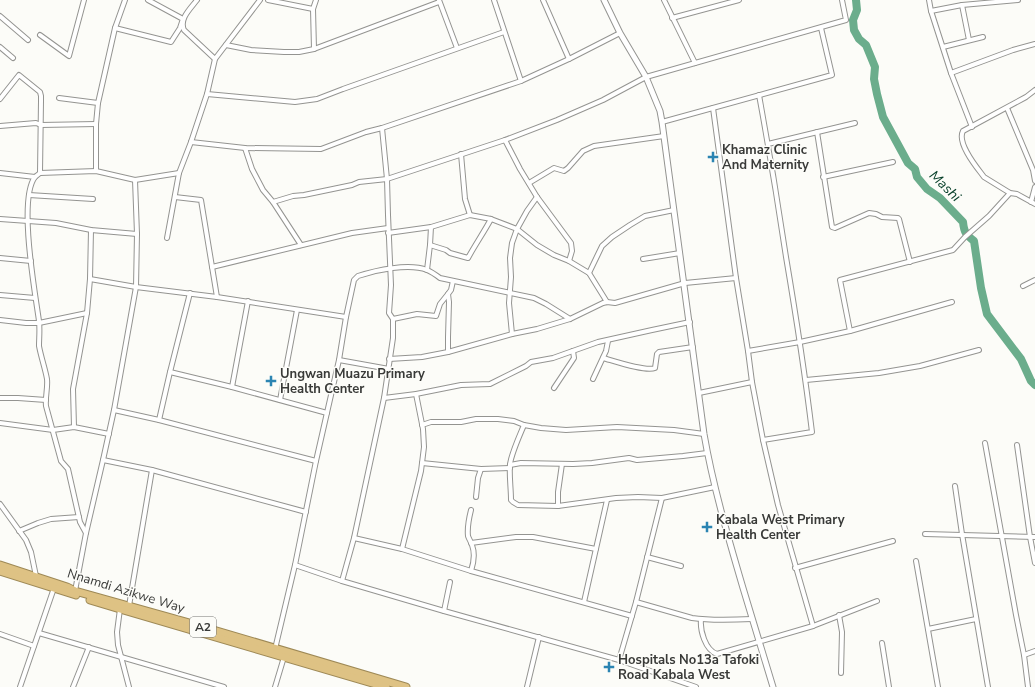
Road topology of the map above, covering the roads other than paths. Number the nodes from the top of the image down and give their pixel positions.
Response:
1 (84, 0) edge
2 (125, 0) edge
3 (148, 0) edge
4 (197, 0) edge
5 (260, 0) edge
6 (268, 0) edge
7 (316, 0) edge
8 (494, 0) edge
9 (543, 0) edge
10 (604, 0) edge
11 (664, 0) edge
12 (717, 0) edge
13 (739, 0) edge
14 (842, 0) edge
15 (929, 0) edge
16 (1016, 0) edge
17 (439, 1) edge
18 (720, 5) junction
19 (962, 5) junction
20 (313, 9) junction
21 (931, 11) junction
22 (0, 16) edge
23 (672, 18) junction
24 (183, 19) junction
25 (115, 28) junction
26 (821, 28) junction
27 (504, 32) junction
28 (620, 33) junction
29 (40, 35) dead end
30 (983, 37) dead end
31 (28, 40) dead end
32 (969, 40) junction
33 (1035, 44) edge
34 (226, 45) junction
35 (0, 47) edge
36 (943, 47) junction
37 (457, 48) junction
38 (314, 49) junction
39 (13, 58) dead end
40 (215, 59) junction
41 (569, 59) junction
42 (696, 63) junction
43 (951, 73) junction
44 (646, 77) junction
45 (521, 81) junction
46 (1035, 90) edge
47 (206, 94) junction
48 (759, 95) junction
49 (59, 98) dead end
50 (0, 99) edge
51 (98, 103) junction
52 (713, 108) junction
53 (1007, 108) junction
54 (662, 122) junction
55 (855, 123) dead end
56 (96, 124) junction
57 (41, 125) junction
58 (0, 126) edge
59 (972, 127) junction
60 (382, 128) junction
61 (816, 132) junction
62 (664, 136) junction
63 (505, 140) junction
64 (191, 142) junction
65 (768, 144) junction
66 (245, 148) junction
67 (461, 154) junction
68 (894, 162) dead end
69 (96, 172) junction
70 (0, 173) edge
71 (40, 173) junction
72 (179, 173) junction
73 (35, 177) junction
74 (823, 177) junction
75 (387, 179) junction
76 (135, 180) junction
77 (1035, 181) edge
78 (529, 183) junction
79 (1035, 187) edge
80 (1010, 192) junction
81 (29, 195) junction
82 (175, 197) junction
83 (537, 197) junction
84 (93, 199) dead end
85 (273, 202) junction
86 (1033, 203) edge
87 (674, 210) junction
88 (470, 215) junction
89 (0, 219) edge
90 (491, 219) junction
91 (28, 222) junction
92 (431, 226) junction
93 (388, 228) junction
94 (517, 229) junction
95 (91, 230) junction
96 (137, 234) junction
97 (388, 234) junction
98 (167, 238) dead end
99 (302, 245) junction
100 (430, 245) junction
101 (680, 253) junction
102 (0, 258) edge
103 (643, 259) dead end
104 (31, 261) junction
105 (568, 261) junction
106 (910, 262) junction
107 (212, 267) junction
108 (390, 269) junction
109 (427, 270) junction
110 (590, 273) junction
111 (736, 278) junction
112 (90, 279) junction
113 (1035, 280) edge
114 (453, 281) junction
115 (684, 283) junction
116 (136, 286) junction
117 (1023, 286) dead end
118 (190, 293) junction
119 (510, 293) junction
120 (448, 294) junction
121 (0, 295) edge
122 (217, 297) junction
123 (36, 298) junction
124 (248, 301) junction
125 (607, 302) junction
126 (952, 302) dead end
127 (297, 310) junction
128 (87, 313) junction
129 (346, 317) junction
130 (393, 319) junction
131 (570, 319) junction
132 (0, 320) edge
133 (690, 322) junction
134 (39, 323) junction
135 (850, 331) junction
136 (512, 334) junction
137 (608, 340) junction
138 (800, 342) junction
139 (693, 347) junction
140 (979, 350) dead end
141 (573, 351) junction
142 (748, 351) junction
143 (448, 352) junction
144 (603, 358) junction
145 (390, 359) junction
146 (339, 360) junction
147 (389, 369) junction
148 (170, 372) junction
149 (593, 379) dead end
150 (806, 380) junction
151 (752, 382) junction
152 (232, 387) junction
153 (554, 388) dead end
154 (699, 393) junction
155 (416, 394) junction
156 (0, 398) edge
157 (384, 398) junction
158 (46, 400) junction
159 (280, 400) junction
160 (114, 410) junction
161 (327, 413) junction
162 (159, 420) junction
163 (0, 423) edge
164 (422, 425) junction
165 (524, 425) junction
166 (74, 427) junction
167 (53, 430) junction
168 (109, 434) junction
169 (704, 434) junction
170 (763, 440) junction
171 (985, 443) dead end
172 (1017, 445) dead end
173 (707, 453) junction
174 (103, 460) junction
175 (316, 460) junction
176 (422, 463) junction
177 (562, 464) junction
178 (510, 467) junction
179 (481, 469) junction
180 (152, 470) junction
181 (955, 486) dead end
182 (715, 487) junction
183 (476, 497) dead end
184 (662, 498) junction
185 (607, 500) junction
186 (0, 504) edge
187 (558, 506) junction
188 (471, 510) dead end
189 (306, 512) junction
190 (79, 517) junction
191 (19, 531) junction
192 (86, 533) junction
193 (925, 534) dead end
194 (962, 534) junction
195 (1001, 536) junction
196 (1033, 537) edge
197 (354, 538) junction
198 (893, 541) dead end
199 (471, 543) junction
200 (402, 549) junction
201 (596, 549) junction
202 (647, 557) junction
203 (916, 561) dead end
204 (1035, 563) edge
205 (0, 565) edge
206 (295, 565) junction
207 (681, 566) dead end
208 (795, 568) junction
209 (0, 571) edge
210 (471, 571) junction
211 (36, 576) junction
212 (342, 581) junction
213 (450, 582) dead end
214 (54, 588) junction
215 (75, 591) junction
216 (877, 601) dead end
217 (584, 602) junction
218 (636, 602) junction
219 (129, 606) junction
220 (120, 609) junction
221 (444, 611) junction
222 (839, 615) junction
223 (632, 616) junction
224 (752, 619) junction
225 (976, 619) junction
226 (702, 620) junction
227 (813, 626) junction
228 (928, 629) junction
229 (38, 633) junction
230 (0, 634) edge
231 (539, 637) junction
232 (759, 642) junction
233 (882, 643) dead end
234 (34, 646) junction
235 (89, 647) junction
236 (275, 649) junction
237 (1035, 651) edge
238 (1024, 655) junction
239 (121, 657) junction
240 (284, 657) junction
241 (619, 660) junction
242 (841, 673) dead end
243 (20, 687) edge
244 (73, 687) edge
245 (129, 687) edge
246 (224, 687) edge
247 (275, 687) edge
248 (386, 687) edge
249 (406, 687) edge
250 (528, 687) edge
251 (696, 687) edge
252 (773, 687) edge
253 (889, 687) edge
254 (938, 687) edge
255 (988, 687) edge
256 (1028, 687) edge

1 - 29 street
2 - 25 street
3 - 24 street
4 - 24 street
5 - 34 street
6 - 20 street
7 - 20 street
8 - 27 street
9 - 41 street
10 - 28 street
11 - 23 street
12 - 18 street
13 - 18 street
14 - 26 street
15 - 21 street
16 - 19 street
17 - 37 street
17 - 38 street
18 - 23 street
19 - 21 street
19 - 32 street
20 - 38 street
21 - 36 street
22 - 31 street
23 - 42 street
24 - 25 street
24 - 40 street
25 - 51 street
26 - 42 street
26 - 48 street
27 - 37 street
27 - 45 street
28 - 41 street
28 - 44 street
30 - 32 street
32 - 36 street
33 - 43 street
34 - 38 street
34 - 40 street
35 - 39 street
36 - 43 street
37 - 47 street
40 - 47 street
41 - 45 street
42 - 44 street
43 - 59 street
44 - 54 street
44 - 63 street
45 - 60 street
46 - 53 street
47 - 64 street
48 - 52 street
48 - 65 street
49 - 51 street
50 - 57 street
51 - 56 street
52 - 54 street
52 - 111 street
53 - 59 street
53 - 77 street
54 - 62 street
55 - 61 street
56 - 57 street
56 - 69 street
57 - 58 street
57 - 71 street
59 - 80 street
60 - 66 street
60 - 75 street
61 - 65 street
61 - 74 street
62 - 78 street
62 - 87 street
63 - 67 street
63 - 78 street
64 - 66 street
64 - 72 street
65 - 138 street
66 - 85 street
67 - 75 street
67 - 88 street
68 - 74 street
69 - 71 street
69 - 76 street
70 - 73 street
71 - 73 street
72 - 76 street
72 - 82 street
73 - 81 street
74 - 106 street
75 - 85 street
75 - 93 street
76 - 96 street
78 - 83 street
79 - 86 street
80 - 86 street
80 - 106 street
81 - 84 street
81 - 91 street
82 - 98 street
82 - 107 street
83 - 94 street
83 - 105 street
85 - 99 street
87 - 101 street
87 - 110 street
88 - 90 street
88 - 92 street
89 - 91 street
90 - 94 street
90 - 100 street
91 - 95 street
91 - 104 street
92 - 97 street
92 - 100 street
93 - 97 street
93 - 99 street
94 - 105 street
94 - 119 street
95 - 96 street
95 - 112 street
96 - 116 street
97 - 108 street
99 - 107 street
100 - 109 street
101 - 103 street
101 - 115 street
102 - 104 street
104 - 123 street
105 - 110 street
106 - 135 street
107 - 122 street
108 - 109 street
108 - 129 street
108 - 130 street
109 - 114 street
110 - 125 street
111 - 115 street
111 - 142 street
112 - 116 street
112 - 128 street
113 - 117 street
114 - 119 street
114 - 120 street
115 - 125 street
115 - 133 street
116 - 118 street
116 - 160 street
118 - 122 street
118 - 148 street
119 - 131 street
119 - 136 street
120 - 130 street
120 - 143 street
121 - 123 street
122 - 124 street
123 - 134 street
124 - 127 street
124 - 152 street
125 - 131 street
126 - 135 street
127 - 129 street
127 - 159 street
128 - 134 street
128 - 166 street
129 - 146 street
130 - 145 street
131 - 136 street
132 - 134 street
133 - 137 street
133 - 139 street
134 - 158 street
135 - 138 street
136 - 143 street
137 - 141 street
137 - 144 street
138 - 142 street
138 - 150 street
139 - 144 street
139 - 154 street
140 - 150 street
141 - 153 street
141 - 155 street
142 - 151 street
143 - 145 street
144 - 149 street
145 - 147 street
146 - 147 street
146 - 161 street
147 - 157 street
148 - 152 street
148 - 162 street
150 - 170 street
151 - 154 street
151 - 170 street
152 - 159 street
154 - 169 street
155 - 157 street
155 - 164 street
156 - 158 street
157 - 197 street
158 - 167 street
159 - 161 street
160 - 162 street
160 - 168 street
161 - 175 street
162 - 175 street
163 - 167 street
164 - 165 street
164 - 176 street
165 - 169 street
165 - 178 street
166 - 167 street
166 - 168 street
167 - 190 street
168 - 174 street
169 - 173 street
170 - 208 street
171 - 195 street
172 - 196 street
173 - 177 street
173 - 182 street
174 - 180 street
174 - 192 street
175 - 189 street
176 - 179 street
176 - 200 street
177 - 178 street
177 - 187 street
178 - 179 street
178 - 187 street
179 - 183 street
180 - 189 street
180 - 219 street
181 - 194 street
182 - 184 street
182 - 224 street
184 - 185 street
184 - 202 street
185 - 187 street
185 - 201 street
186 - 191 street
188 - 199 street
189 - 206 street
190 - 191 street
190 - 192 street
191 - 211 street
192 - 215 street
193 - 194 street
194 - 195 street
194 - 225 street
195 - 196 street
195 - 238 street
196 - 204 street
197 - 200 street
197 - 212 street
198 - 208 street
199 - 201 street
199 - 210 street
200 - 210 street
201 - 217 street
202 - 207 street
202 - 218 street
203 - 228 street
205 - 211 highway, Nnamdi Azikwe Way / A2
206 - 212 street
206 - 236 street
208 - 227 street
209 - 214 highway, Nnamdi Azikwe Way / A2
210 - 217 street
211 - 215 highway, Nnamdi Azikwe Way / A2
212 - 221 street
213 - 221 street
214 - 220 highway, Nnamdi Azikwe Way / A2
214 - 229 street
215 - 219 highway, Nnamdi Azikwe Way / A2
216 - 222 street
217 - 223 street
218 - 223 street
218 - 226 street
219 - 236 highway, Nnamdi Azikwe Way / A2
220 - 239 street
220 - 240 highway, Nnamdi Azikwe Way / A2
221 - 231 street
222 - 227 street
222 - 242 street
223 - 241 street
224 - 226 street
224 - 232 street
225 - 228 street
225 - 255 street
226 - 232 street
227 - 232 street
228 - 254 street
229 - 234 street
229 - 235 street
230 - 234 street
231 - 241 street
231 - 250 street
232 - 252 street
233 - 253 street
234 - 243 street
235 - 239 street
235 - 244 street
236 - 249 highway, Nnamdi Azikwe Way / A2
237 - 238 street
238 - 256 street
239 - 245 street
239 - 246 street
240 - 247 street
240 - 248 highway, Nnamdi Azikwe Way / A2
241 - 251 street

